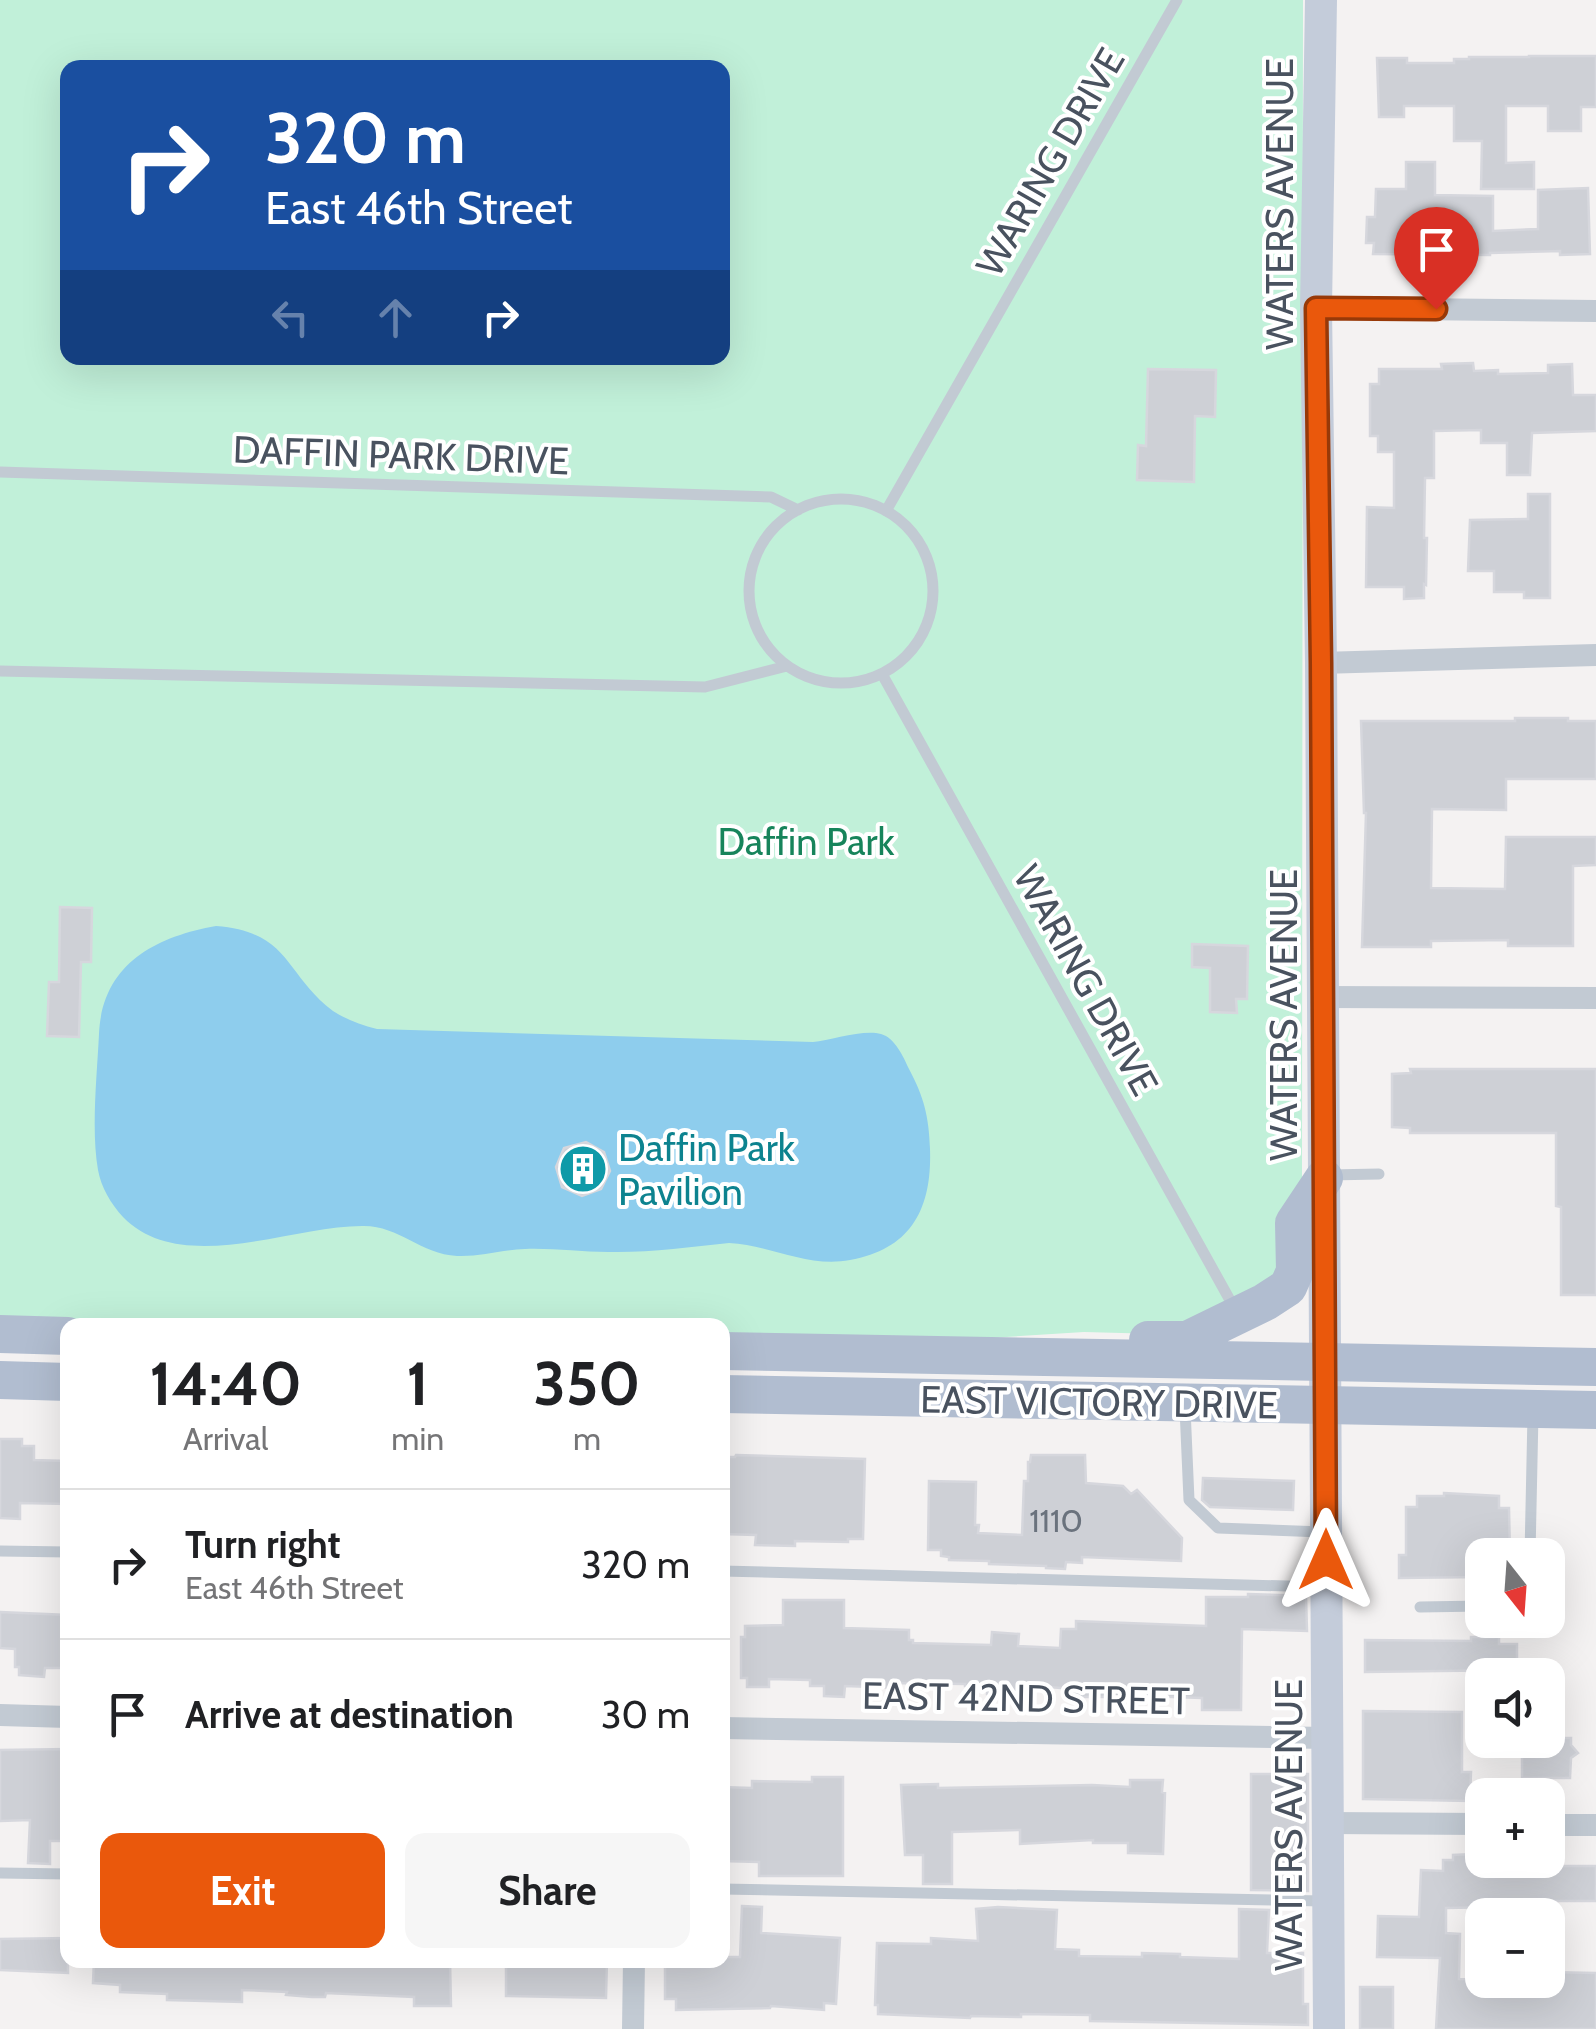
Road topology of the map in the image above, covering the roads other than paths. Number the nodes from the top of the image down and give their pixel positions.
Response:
1 (1177, 0) edge
2 (1320, 0) edge
3 (1316, 308) junction
4 (1596, 311) edge
5 (0, 472) edge
6 (798, 510) junction
7 (886, 511) junction
8 (1596, 655) edge
9 (1321, 663) junction
10 (786, 666) junction
11 (0, 670) edge
12 (882, 674) junction
13 (1323, 997) junction
14 (1596, 998) edge
15 (1380, 1174) dead end
16 (1324, 1176) junction
17 (1238, 1315) junction
18 (0, 1334) edge
19 (60, 1336) edge
20 (730, 1351) edge
21 (974, 1356) junction
22 (1326, 1363) junction
23 (1596, 1367) edge
24 (0, 1380) edge
25 (60, 1382) edge
26 (730, 1394) edge
27 (1185, 1404) junction
28 (1326, 1406) junction
29 (1534, 1409) junction
30 (1596, 1410) edge
31 (1326, 1532) junction
32 (1530, 1538) edge
33 (0, 1550) edge
34 (60, 1552) edge
35 (730, 1571) edge
36 (1326, 1588) junction
37 (1465, 1607) edge
38 (1420, 1608) dead end
39 (0, 1716) edge
40 (60, 1716) edge
41 (730, 1728) edge
42 (1328, 1738) junction
43 (1328, 1823) junction
44 (1465, 1824) edge
45 (1565, 1825) edge
46 (1596, 1825) edge
47 (0, 1873) edge
48 (60, 1874) edge
49 (730, 1890) edge
50 (1328, 1901) junction
51 (634, 1968) edge
52 (633, 2029) edge
53 (1329, 2029) edge

1 - 7 lane, WARING DRIVE
2 - 3 main road, WATERS AVENUE
3 - 4 street
3 - 9 main road, WATERS AVENUE
5 - 6 lane, DAFFIN PARK DRIVE
6 - 7 lane
6 - 10 lane
7 - 12 lane
8 - 9 street
9 - 13 main road, WATERS AVENUE
10 - 11 lane
10 - 12 lane
12 - 17 lane, WARING DRIVE
13 - 14 street
13 - 16 main road, WATERS AVENUE
15 - 16 lane
16 - 17 main road
16 - 22 main road, WATERS AVENUE
17 - 21 main road
18 - 19 main road
20 - 21 main road, EAST VICTORY DRIVE
21 - 22 main road, EAST VICTORY DRIVE
22 - 23 main road, EAST VICTORY DRIVE
22 - 28 main road, WATERS AVENUE
24 - 25 main road
26 - 27 main road, EAST VICTORY DRIVE
27 - 28 main road, EAST VICTORY DRIVE
27 - 31 lane
28 - 29 main road, EAST VICTORY DRIVE
28 - 31 main road, WATERS AVENUE
29 - 30 main road, EAST VICTORY DRIVE
29 - 32 lane
31 - 36 main road, WATERS AVENUE
33 - 34 lane
35 - 36 lane
36 - 42 main road, WATERS AVENUE
37 - 38 lane
39 - 40 street
41 - 42 street, EAST 42ND STREET
42 - 43 main road, WATERS AVENUE
43 - 44 street
43 - 50 main road, WATERS AVENUE
45 - 46 street
47 - 48 lane
49 - 50 lane
50 - 53 main road, WATERS AVENUE
51 - 52 street

